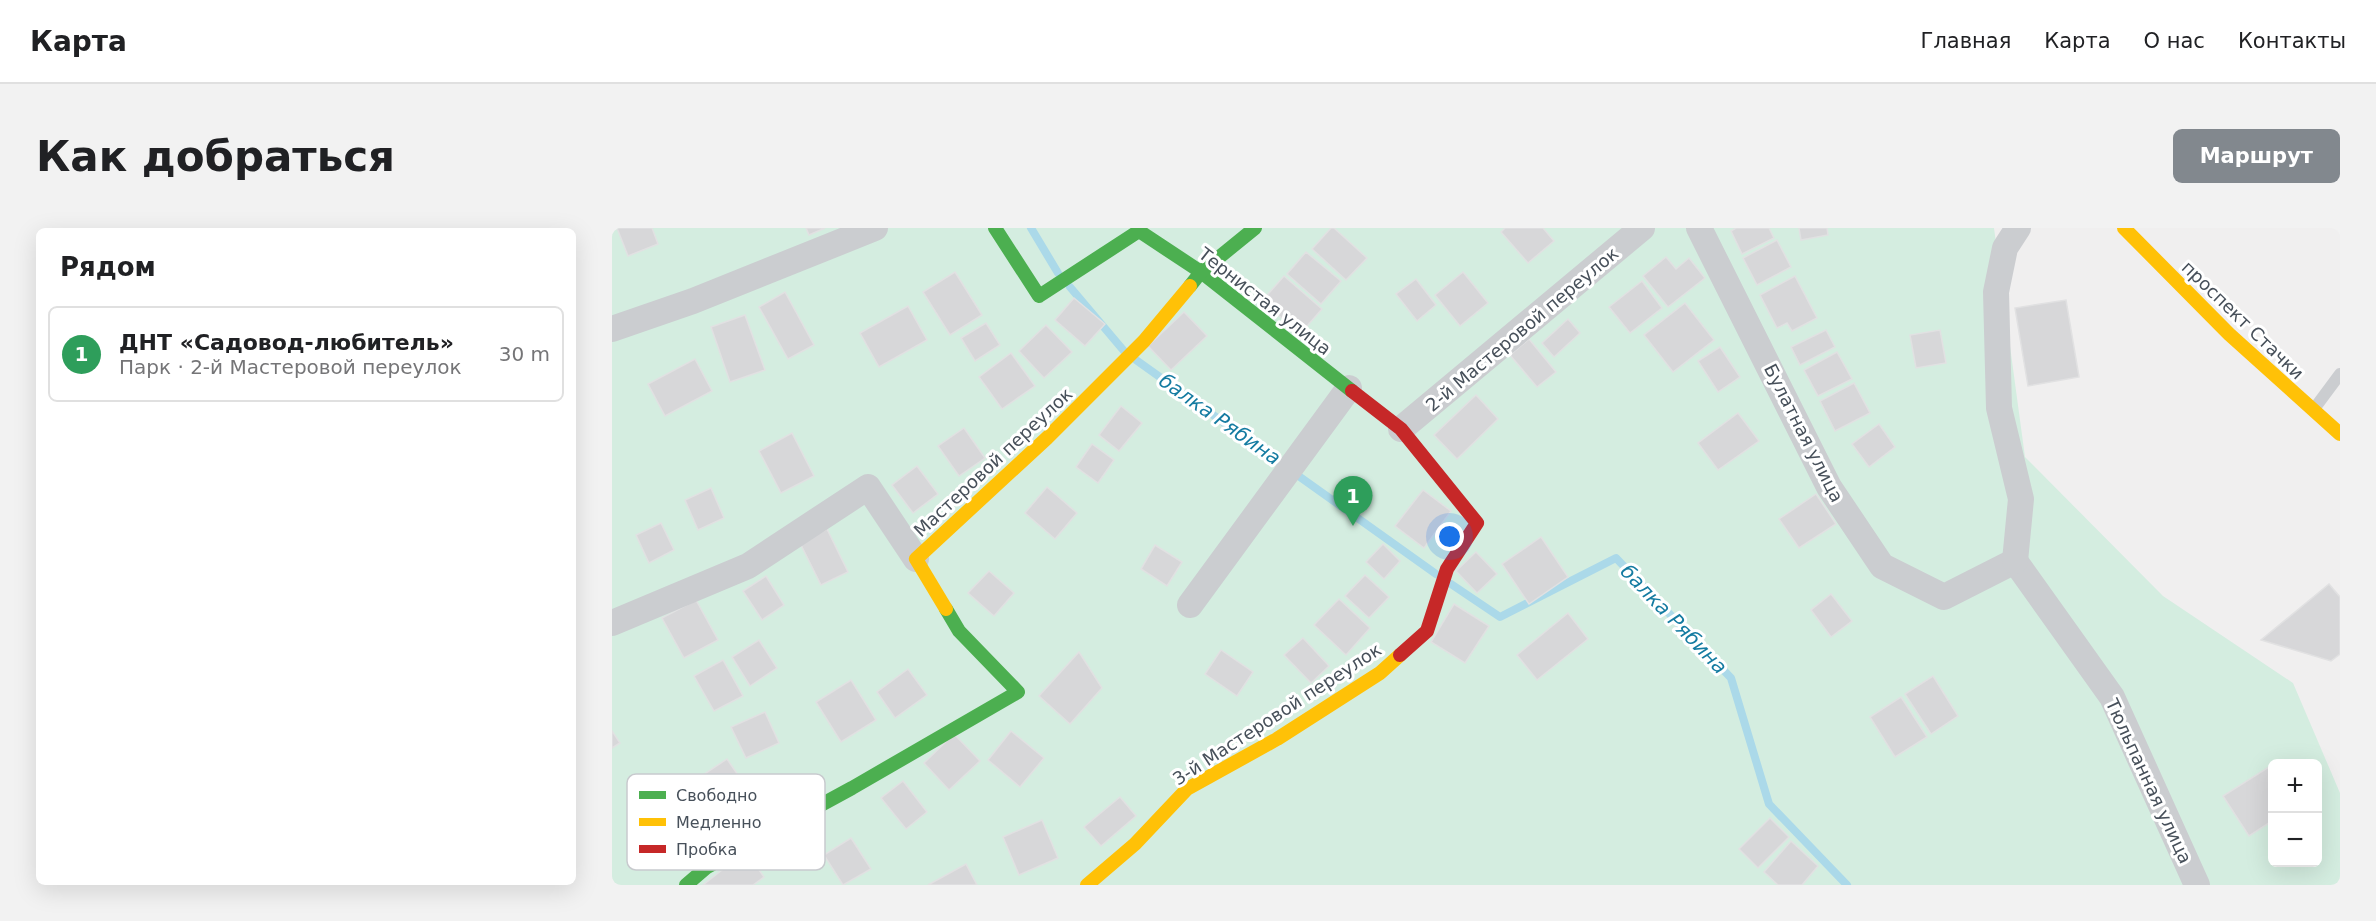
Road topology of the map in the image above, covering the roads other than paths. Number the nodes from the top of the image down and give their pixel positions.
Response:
1 (875, 228) edge
2 (996, 228) edge
3 (1255, 228) edge
4 (1642, 228) edge
5 (1700, 228) edge
6 (2018, 228) edge
7 (2124, 228) edge
8 (1201, 272) junction
9 (612, 329) edge
10 (2340, 374) edge
11 (1349, 388) junction
12 (2313, 410) junction
13 (1401, 429) junction
14 (2340, 434) edge
15 (1477, 523) joint
16 (916, 559) junction
17 (2014, 561) junction
18 (1190, 605) dead end
19 (612, 622) edge
20 (825, 803) edge
21 (704, 870) edge
22 (686, 885) edge
23 (1087, 885) edge
24 (2198, 885) edge

1 - 9 street
2 - 8 street, Тернистая улица
3 - 8 street, Мастеровой переулок
4 - 13 street, 2-й Мастеровой переулок
5 - 17 street, Булатная улица
6 - 17 street
7 - 12 street, проспект Стачки
8 - 11 street, Тернистая улица
8 - 16 street, Мастеровой переулок
10 - 12 lane
11 - 13 street, Тернистая улица
11 - 18 street
12 - 14 street, проспект Стачки
13 - 15 street, Тернистая улица
15 - 23 street, 3-й Мастеровой переулок
16 - 19 street
16 - 20 street, Мастеровой переулок
17 - 24 street, Тюльпанная улица
21 - 22 street, Мастеровой переулок

